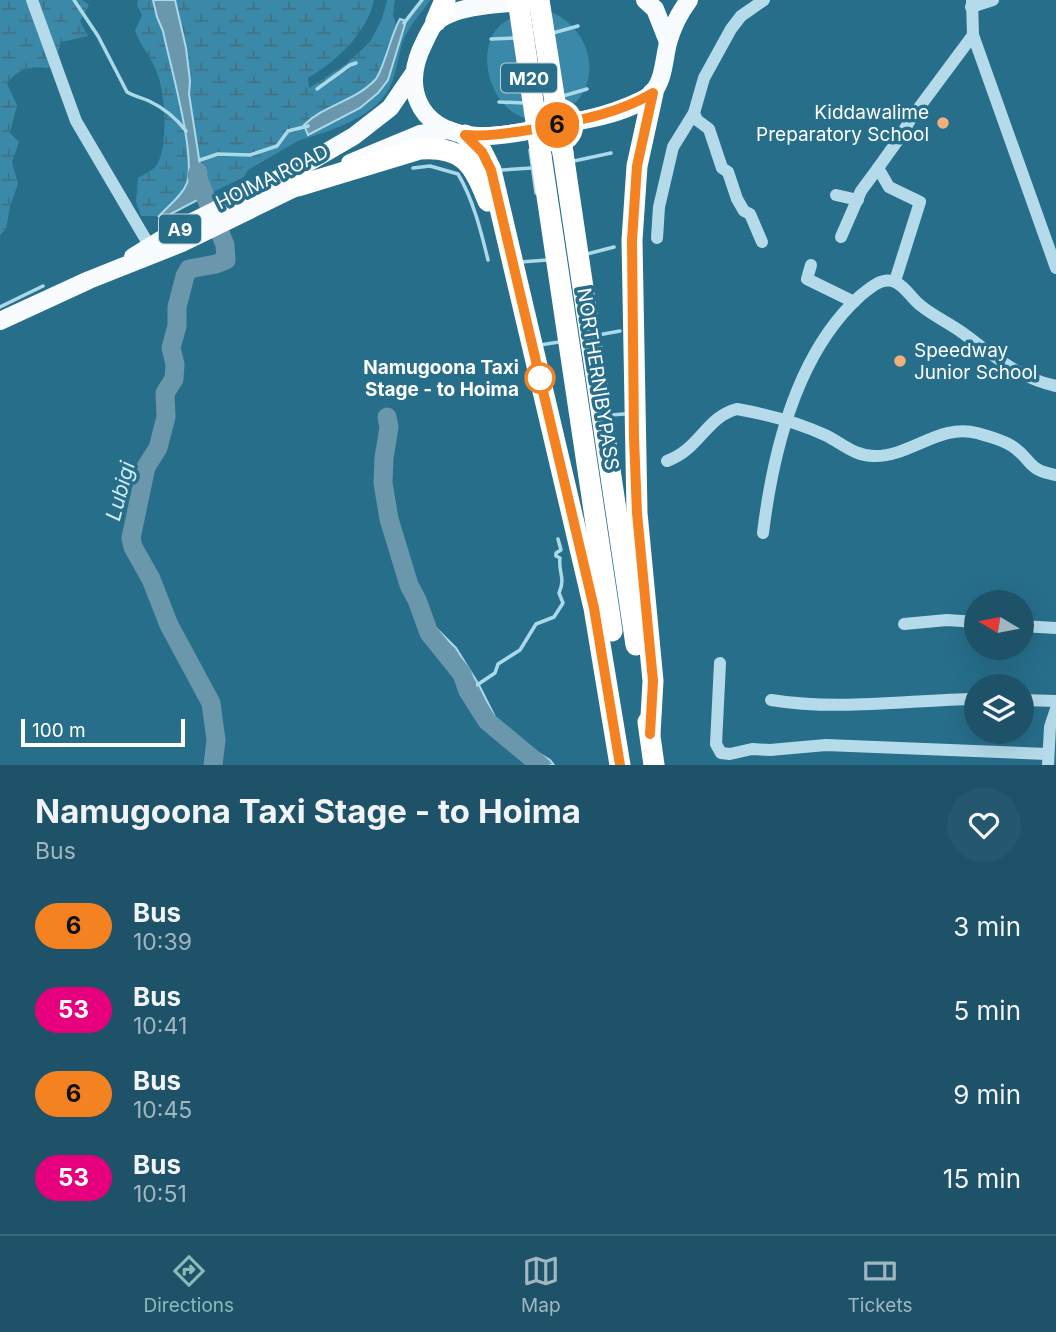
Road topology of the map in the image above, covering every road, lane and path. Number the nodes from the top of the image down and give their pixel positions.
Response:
1 (33, 0) edge
2 (445, 0) edge
3 (518, 0) edge
4 (537, 0) edge
5 (645, 0) edge
6 (689, 0) edge
7 (764, 0) edge
8 (993, 0) edge
9 (972, 4) edge
10 (436, 21) junction
11 (973, 34) junction
12 (668, 42) junction
13 (414, 73) junction
14 (653, 93) junction
15 (694, 113) junction
16 (457, 132) junction
17 (878, 168) junction
18 (296, 179) junction
19 (836, 195) dead end
20 (858, 200) junction
21 (1050, 234) edge
22 (841, 237) dead end
23 (657, 238) dead end
24 (762, 242) dead end
25 (149, 245) junction
26 (811, 265) dead end
27 (513, 268) junction
28 (1056, 268) edge
29 (112, 270) junction
30 (895, 281) junction
31 (854, 302) junction
32 (0, 321) edge
33 (1056, 386) edge
34 (786, 422) junction
35 (667, 461) dead end
36 (1056, 475) edge
37 (763, 533) dead end
38 (964, 621) edge
39 (904, 624) dead end
40 (1034, 627) edge
41 (1056, 628) edge
42 (720, 663) dead end
43 (771, 700) dead end
44 (964, 700) edge
45 (1034, 700) edge
46 (1056, 701) edge
47 (1056, 709) edge
48 (650, 734) junction
49 (1047, 760) edge
50 (620, 765) edge
51 (632, 765) edge
52 (654, 765) edge

1 - 25 street
2 - 10 highway
3 - 51 highway, NORTHERN BYPASS / M20, bridge
4 - 10 main road
4 - 48 highway, NORTHERN BYPASS / M20, bridge
5 - 12 main road
6 - 12 main road
7 - 15 street
8 - 9 street
9 - 11 street
10 - 13 main road
11 - 17 street
11 - 21 street
12 - 14 main road
13 - 16 main road
13 - 18 main road, A9
14 - 16 main road, HOIMA ROAD
14 - 48 highway
15 - 23 street
15 - 24 street
16 - 18 main road, HOIMA ROAD
16 - 27 highway
17 - 20 street
17 - 30 street
18 - 25 main road, HOIMA ROAD / A9
18 - 27 highway
18 - 29 main road, HOIMA ROAD / A9
19 - 20 street
20 - 22 street
21 - 28 street
25 - 29 main road, HOIMA ROAD / A9
26 - 31 street
27 - 50 highway
29 - 32 main road, A9
30 - 31 street
30 - 33 street
31 - 34 street
34 - 35 street
34 - 36 street
34 - 37 street
38 - 39 street
40 - 41 street
42 - 49 street
43 - 44 street
45 - 46 street
47 - 49 street
48 - 52 highway, NORTHERN BYPASS / M20

